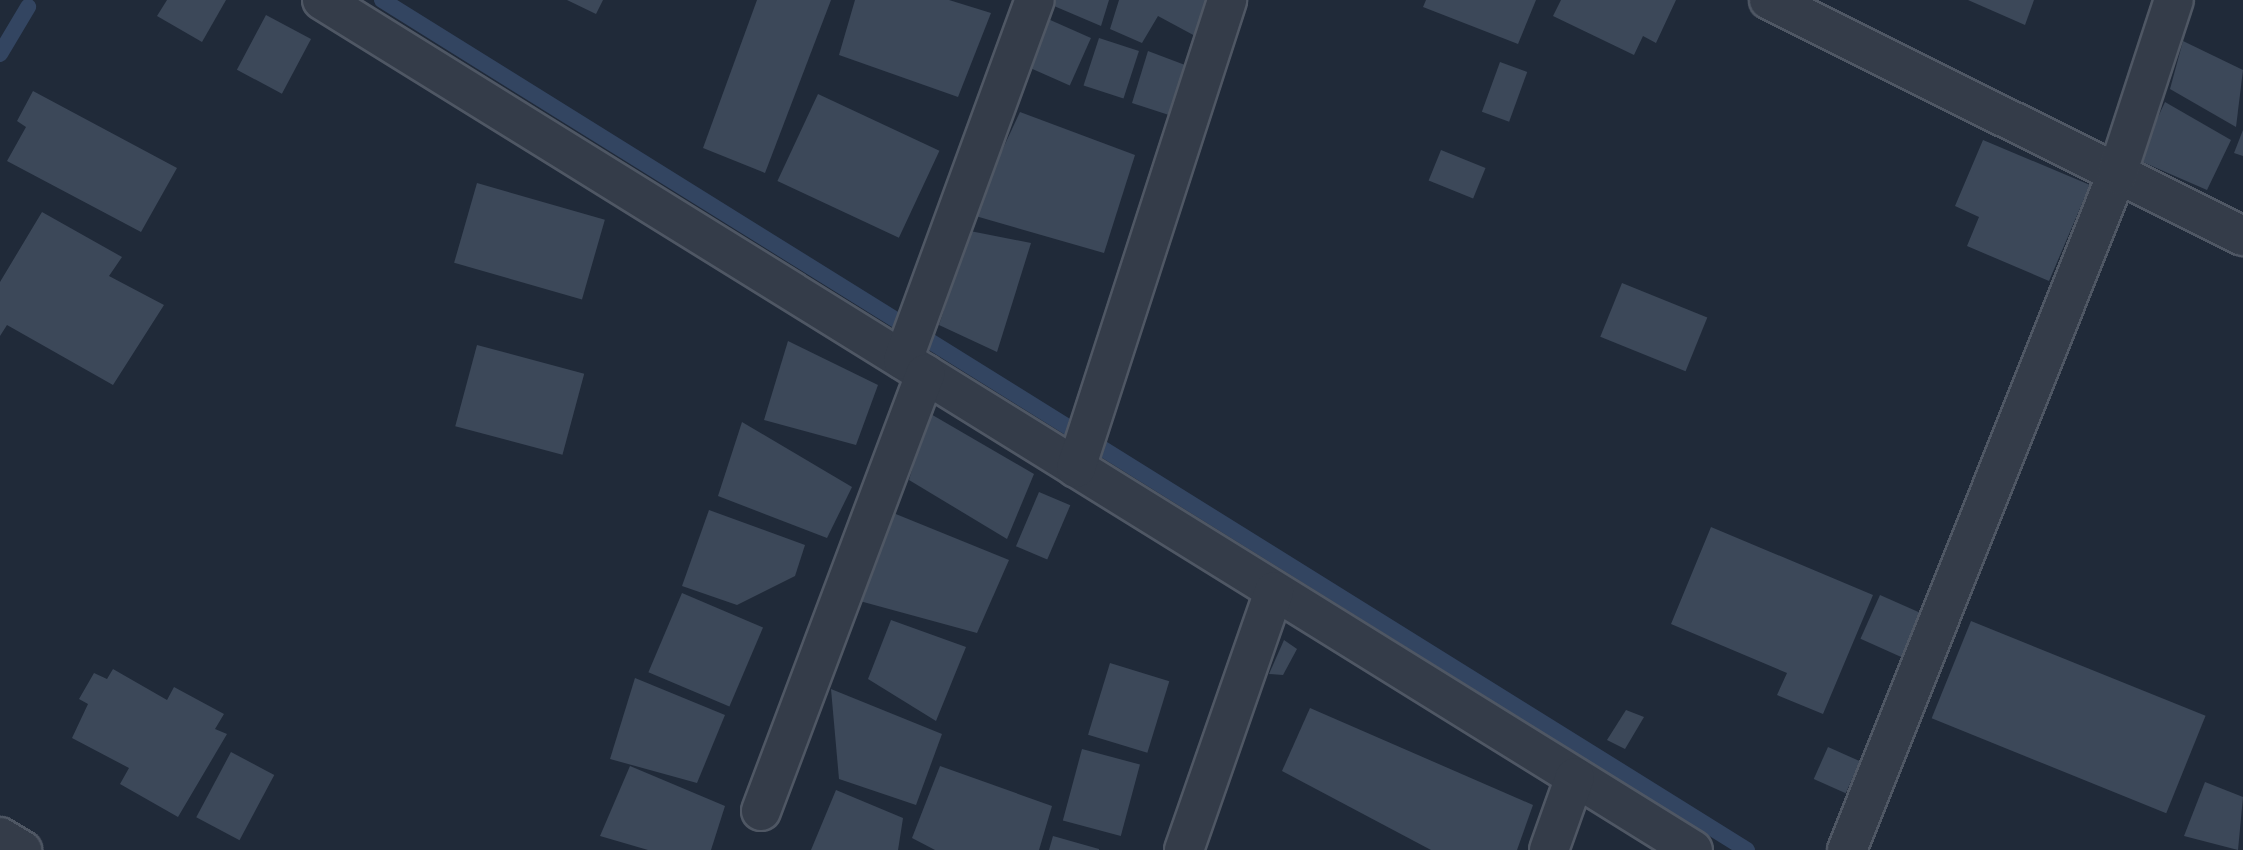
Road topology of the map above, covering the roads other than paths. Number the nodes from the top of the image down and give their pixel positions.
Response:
1 (322, 0) edge
2 (1035, 0) edge
3 (1227, 0) edge
4 (1769, 0) edge
5 (2174, 0) edge
6 (2117, 174) junction
7 (2243, 236) edge
8 (914, 367) junction
9 (1076, 468) junction
10 (1274, 591) junction
11 (1575, 777) junction
12 (761, 811) dead end
13 (0, 837) edge
14 (22, 850) edge
15 (1184, 850) edge
16 (1549, 850) edge
17 (1693, 850) edge
18 (1847, 850) edge

1 - 8 street
2 - 8 street
3 - 9 street
4 - 6 street
5 - 6 street
6 - 7 street
6 - 18 street
8 - 9 street
8 - 12 street
9 - 10 street
10 - 11 street
10 - 15 street
11 - 16 street
11 - 17 street
13 - 14 street

